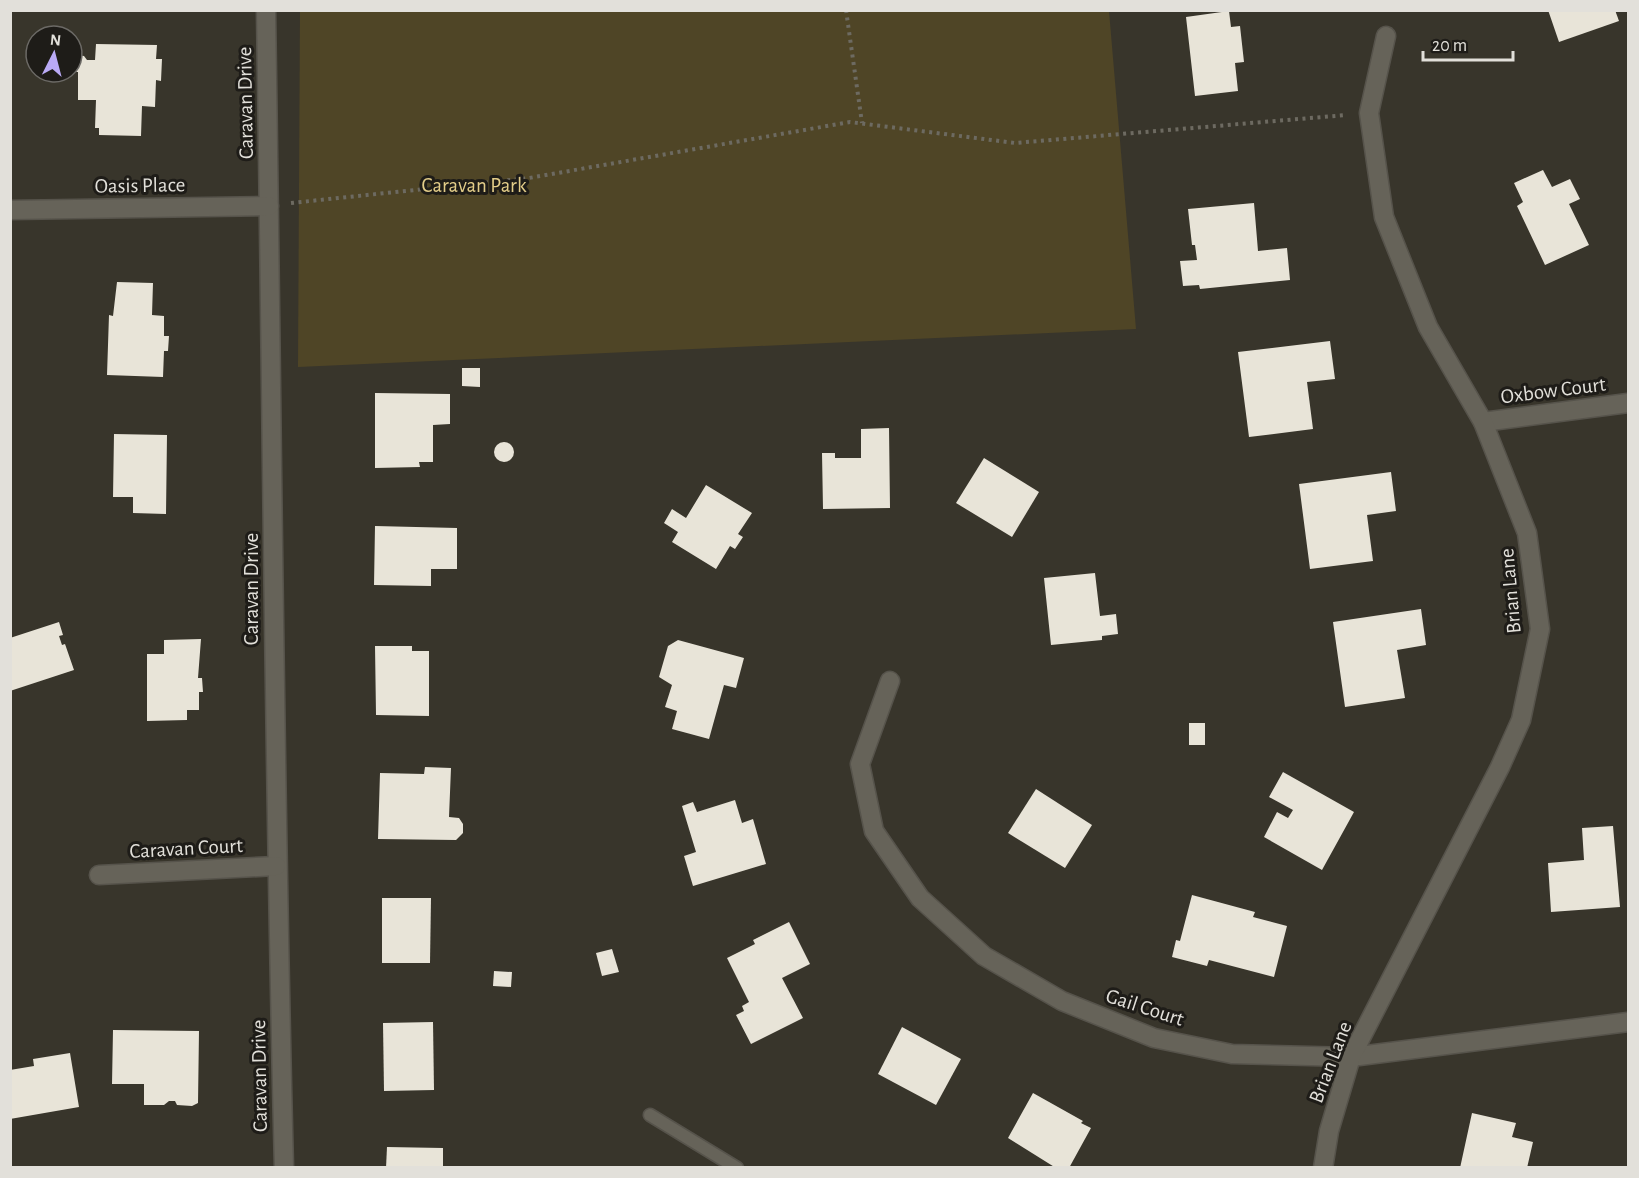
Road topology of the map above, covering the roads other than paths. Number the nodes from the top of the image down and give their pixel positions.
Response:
1 (266, 10) edge
2 (1386, 36) dead end
3 (269, 206) junction
4 (10, 210) edge
5 (1629, 403) edge
6 (1483, 422) junction
7 (890, 681) dead end
8 (276, 866) junction
9 (99, 875) dead end
10 (1629, 1022) edge
11 (1351, 1057) junction
12 (650, 1115) dead end
13 (284, 1167) edge
14 (737, 1167) edge
15 (1323, 1167) edge

1 - 3 street, Caravan Drive
2 - 6 street, Brian Lane
3 - 4 street, Oasis Place
3 - 8 street, Caravan Drive
5 - 6 street, Oxbow Court
6 - 11 street, Brian Lane
7 - 11 street, Gail Court
8 - 9 street, Caravan Court
8 - 13 street, Caravan Drive
10 - 11 street, Gail Court
11 - 15 street, Brian Lane
12 - 14 lane

